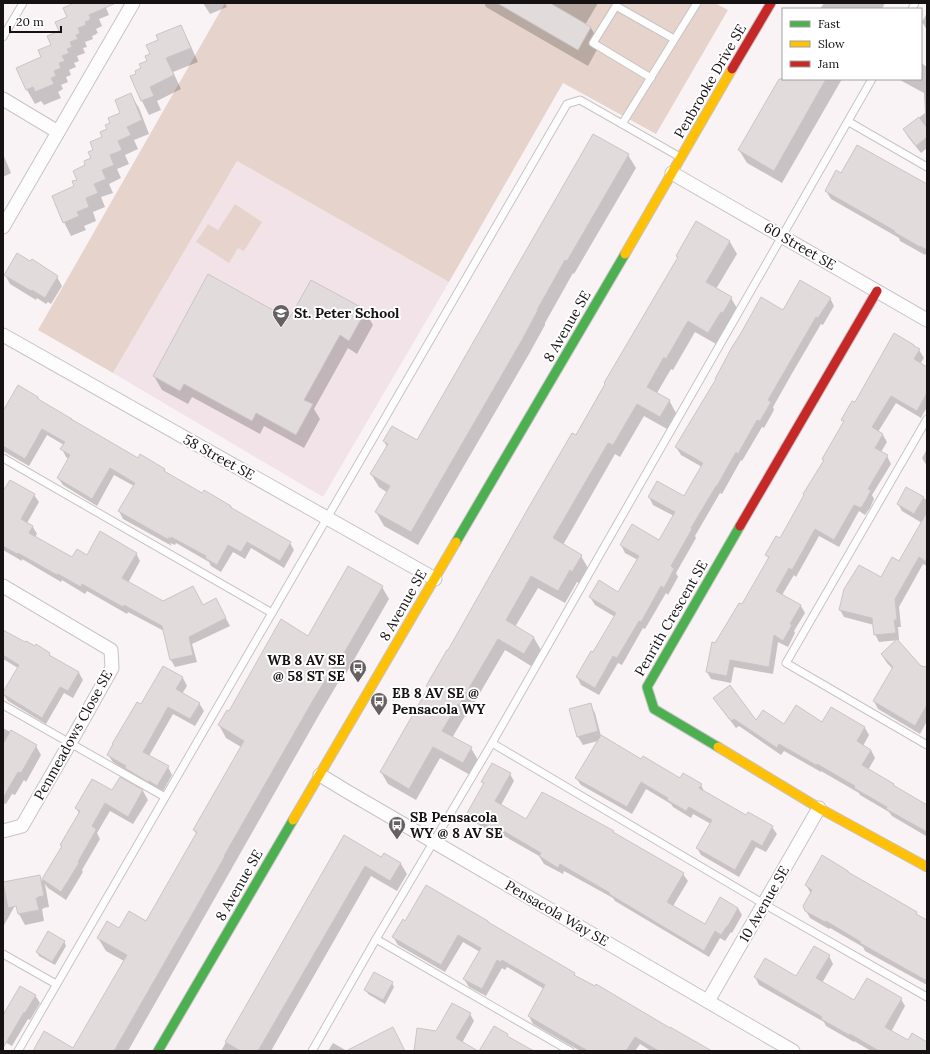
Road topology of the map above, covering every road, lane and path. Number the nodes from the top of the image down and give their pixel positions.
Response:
1 (23, 3) edge
2 (133, 3) edge
3 (697, 3) edge
4 (771, 3) edge
5 (3, 37) edge
6 (674, 39) junction
7 (651, 78) junction
8 (871, 80) edge
9 (3, 99) edge
10 (848, 122) junction
11 (622, 124) junction
12 (58, 132) junction
13 (681, 157) junction
14 (927, 167) edge
15 (672, 173) junction
16 (3, 227) edge
17 (782, 236) junction
18 (877, 291) junction
19 (927, 320) edge
20 (3, 335) edge
21 (927, 420) edge
22 (3, 458) edge
23 (326, 518) junction
24 (435, 579) junction
25 (3, 586) edge
26 (272, 613) junction
27 (3, 705) edge
28 (70, 743) junction
29 (492, 743) junction
30 (927, 745) edge
31 (320, 775) junction
32 (165, 797) junction
33 (820, 808) junction
34 (3, 831) edge
35 (434, 842) junction
36 (927, 867) edge
37 (764, 904) junction
38 (376, 939) junction
39 (3, 954) edge
40 (56, 984) junction
41 (927, 997) edge
42 (708, 1000) junction
43 (566, 1050) edge
44 (18, 1051) edge
45 (158, 1051) edge
46 (312, 1051) edge
47 (793, 1051) edge

1 - 5 lane
2 - 12 street
3 - 6 lane
4 - 13 street, Penbrooke Drive SE
6 - 7 lane
6 - 7 lane
7 - 11 lane
8 - 10 lane
9 - 12 street
10 - 14 lane
10 - 17 lane
11 - 13 lane
11 - 23 lane
12 - 16 street
13 - 15 street, Penbrooke Drive SE
15 - 17 street, 60 Street SE
15 - 24 street, 8 Avenue SE
17 - 18 street, 60 Street SE
17 - 29 lane
18 - 19 street, 60 Street SE
18 - 33 street, Penrith Crescent SE
20 - 23 street, 58 Street SE
21 - 30 lane
22 - 26 lane
23 - 24 street, 58 Street SE
23 - 26 lane
24 - 31 street, 8 Avenue SE
25 - 28 street, Penmeadows Close SE
26 - 32 lane
27 - 28 lane
28 - 32 lane
28 - 34 street, Penmeadows Close SE
29 - 35 lane
29 - 37 lane
31 - 35 street, Pensacola Way SE
31 - 45 street, 8 Avenue SE
32 - 40 lane
33 - 36 street, Penrith Crescent SE
33 - 37 street, 10 Avenue SE
35 - 38 lane
35 - 42 street, Pensacola Way SE
37 - 41 lane
37 - 42 street, 10 Avenue SE
38 - 43 lane
38 - 46 lane
39 - 40 lane
40 - 44 lane
42 - 47 street, Pensacola Way SE

